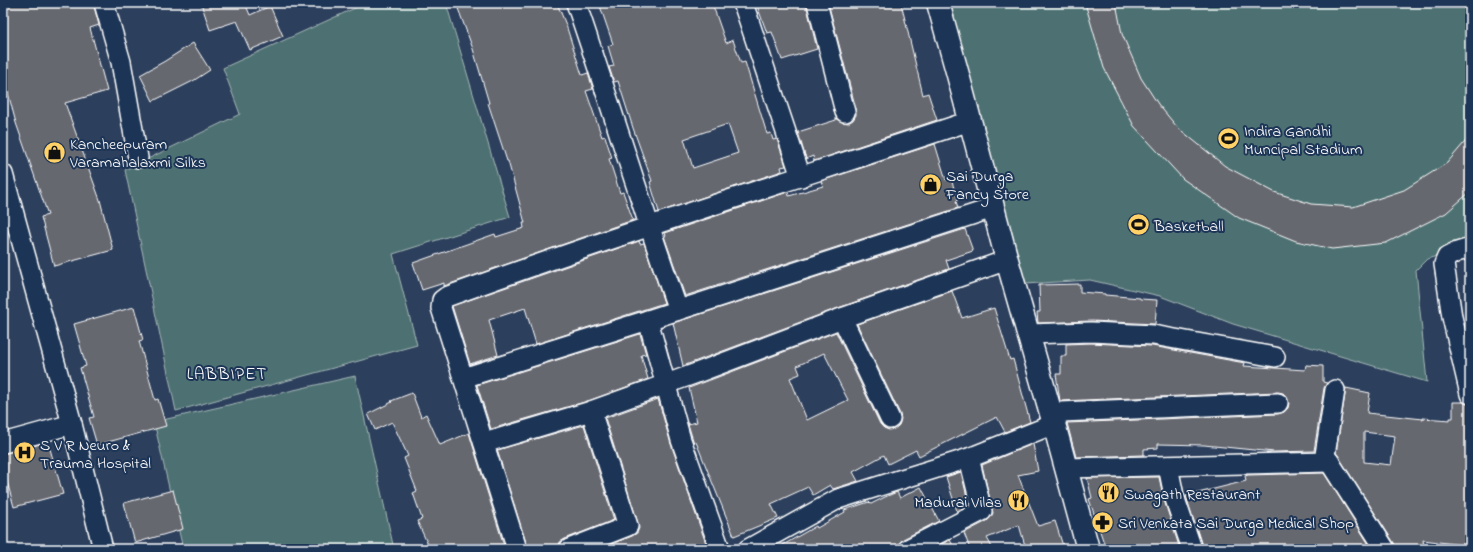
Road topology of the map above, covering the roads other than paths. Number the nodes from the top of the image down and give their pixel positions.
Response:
1 (104, 3) edge
2 (576, 3) edge
3 (743, 3) edge
4 (817, 3) edge
5 (938, 3) edge
6 (845, 112) dead end
7 (970, 121) junction
8 (138, 158) dead end
9 (3, 174) edge
10 (801, 177) junction
11 (993, 208) junction
12 (648, 226) junction
13 (1470, 248) edge
14 (1007, 260) junction
15 (678, 310) junction
16 (842, 318) junction
17 (648, 320) junction
18 (1028, 334) junction
19 (1275, 356) dead end
20 (463, 378) junction
21 (665, 384) junction
22 (1335, 390) dead end
23 (1470, 394) edge
24 (1278, 403) dead end
25 (591, 411) junction
26 (890, 419) dead end
27 (72, 424) junction
28 (1054, 424) junction
29 (3, 443) edge
30 (484, 443) junction
31 (969, 458) junction
32 (1330, 462) junction
33 (1168, 466) junction
34 (1065, 468) junction
35 (103, 549) edge
36 (517, 549) edge
37 (570, 549) edge
38 (720, 549) edge
39 (748, 549) edge
40 (908, 549) edge
41 (1088, 549) edge
42 (1192, 549) edge
43 (1385, 549) edge

1 - 8 street
2 - 12 street
3 - 10 street
4 - 6 street
5 - 7 street
7 - 10 street
7 - 11 street
9 - 27 street
10 - 12 street
11 - 14 street
11 - 15 street
12 - 15 street
12 - 20 street
13 - 23 street
14 - 16 street
14 - 18 street
15 - 17 street
16 - 21 street
16 - 26 street
17 - 20 street
17 - 21 street
18 - 19 street
18 - 28 street
20 - 30 street
21 - 25 street
21 - 38 street
22 - 32 street
24 - 28 street
25 - 30 street
25 - 37 street
27 - 29 street
27 - 35 street
28 - 31 street
28 - 34 street
30 - 36 street
31 - 39 street
31 - 40 street
32 - 33 street
32 - 43 street
33 - 34 street
33 - 42 street
34 - 41 street

